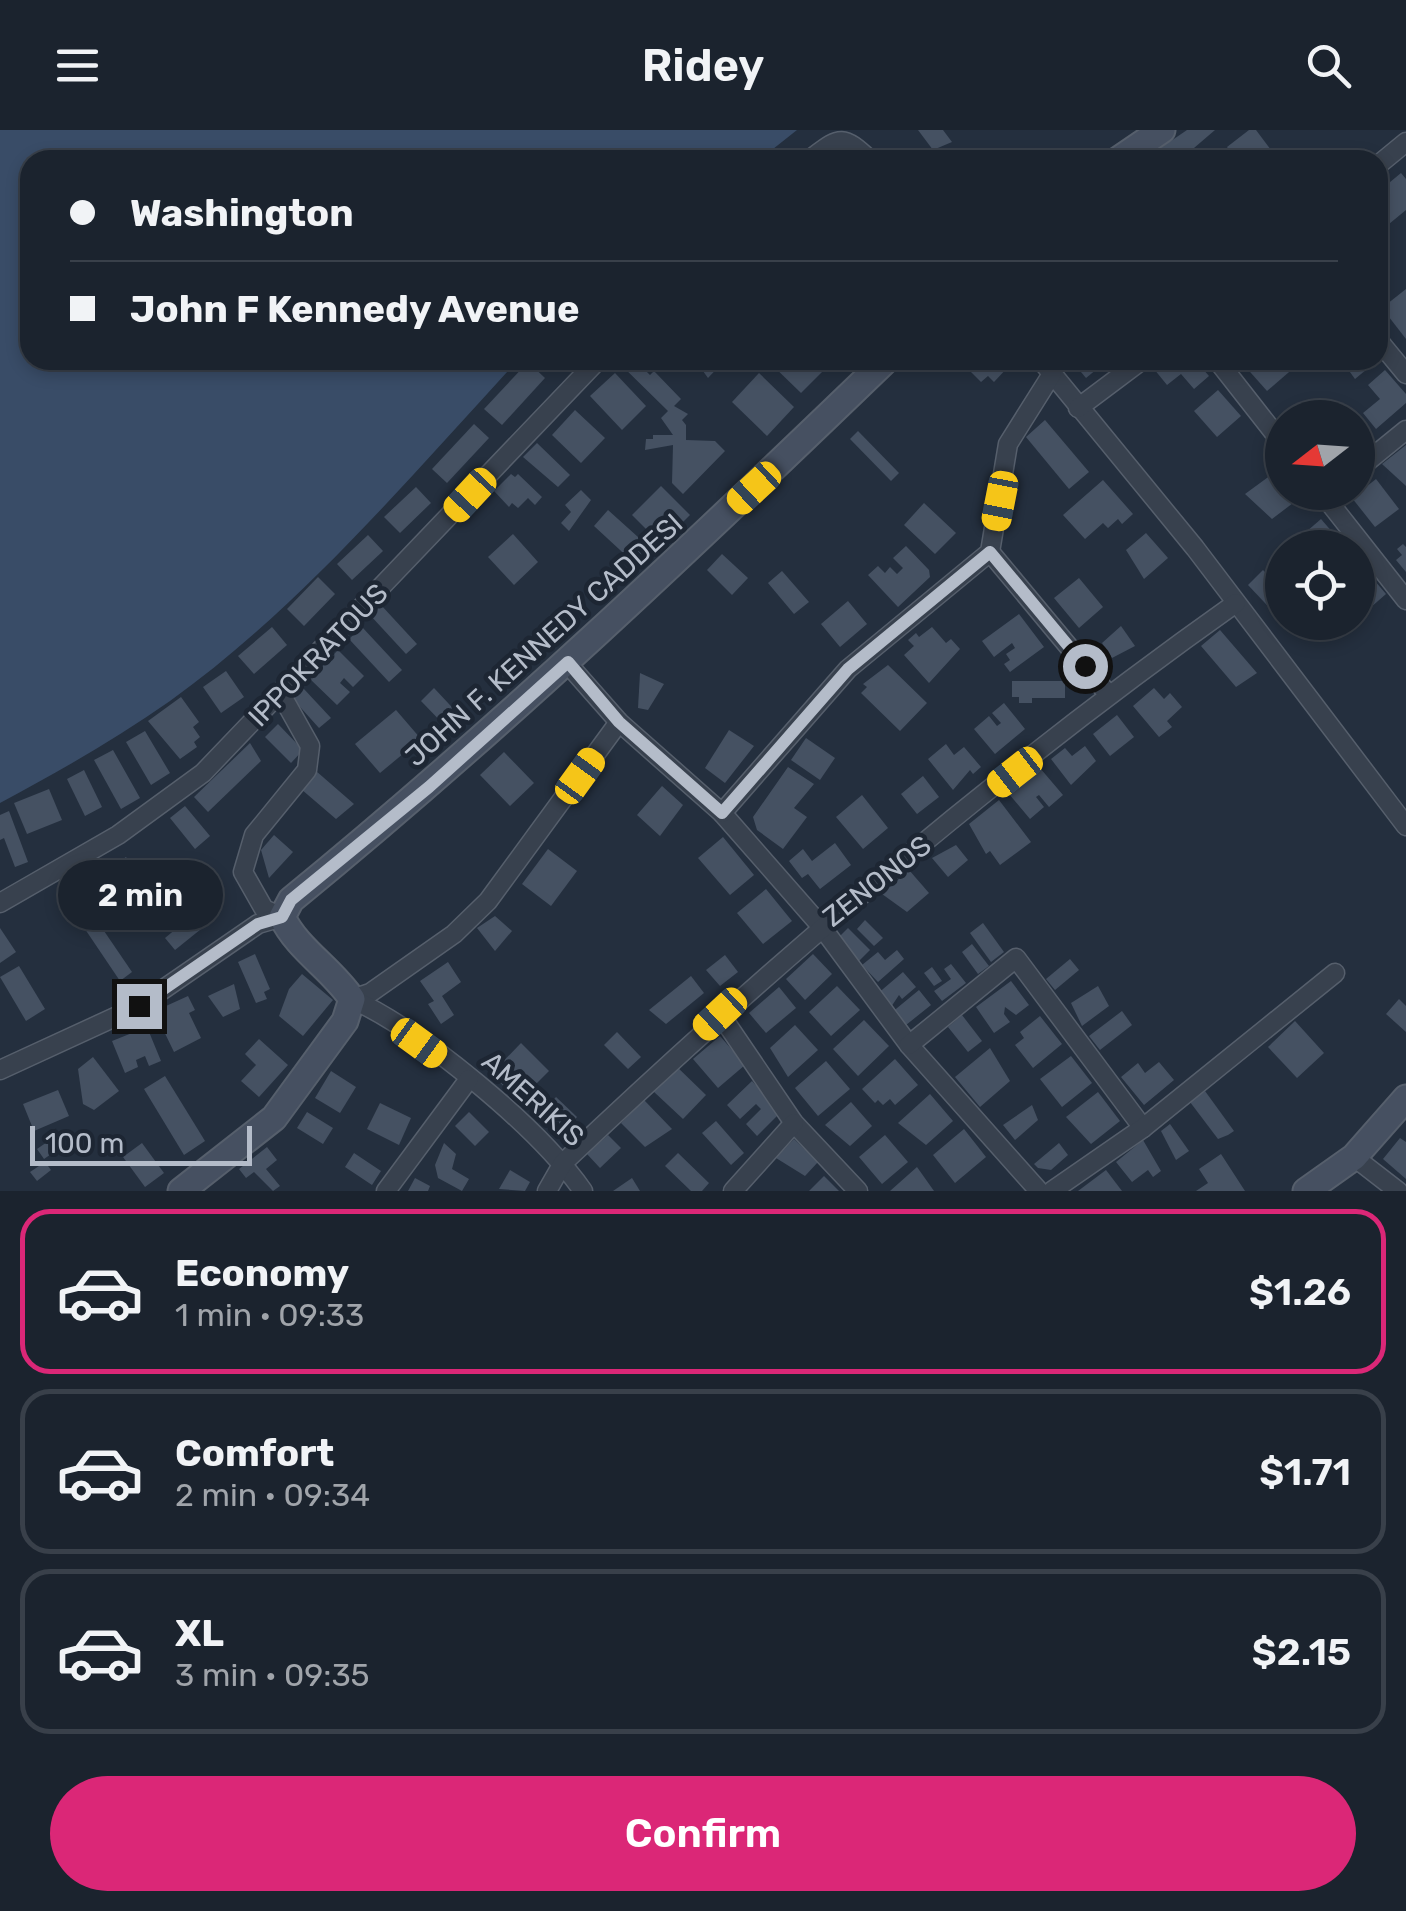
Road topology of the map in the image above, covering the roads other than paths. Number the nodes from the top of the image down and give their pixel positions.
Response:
1 (1162, 130) edge
2 (822, 150) edge
3 (859, 150) edge
4 (1133, 150) edge
5 (1388, 352) edge
6 (589, 370) edge
7 (875, 370) edge
8 (1045, 370) edge
9 (1048, 370) edge
10 (1129, 370) edge
11 (1225, 370) edge
12 (1406, 374) edge
13 (1078, 408) junction
14 (1265, 422) edge
15 (1406, 430) edge
16 (1375, 455) edge
17 (1336, 510) edge
18 (990, 552) junction
19 (1406, 600) edge
20 (1236, 603) junction
21 (568, 662) junction
22 (1108, 694) junction
23 (282, 696) junction
24 (619, 722) junction
25 (722, 813) junction
26 (1406, 826) edge
27 (0, 903) edge
28 (282, 917) junction
29 (821, 926) junction
30 (1336, 974) dead end
31 (352, 999) junction
32 (720, 1014) junction
33 (909, 1045) junction
34 (0, 1070) edge
35 (469, 1078) junction
36 (1406, 1098) edge
37 (794, 1123) junction
38 (1144, 1128) junction
39 (1354, 1157) junction
40 (564, 1164) junction
41 (181, 1191) edge
42 (386, 1191) edge
43 (546, 1191) edge
44 (583, 1191) edge
45 (734, 1191) edge
46 (858, 1191) edge
47 (1039, 1191) edge
48 (1052, 1191) edge
49 (1306, 1191) edge
50 (1398, 1191) edge

1 - 4 street
2 - 3 street
5 - 12 street
6 - 23 street, IPPOKRATOUS
7 - 21 street, JOHN F. KENNEDY CADDESI
8 - 18 street
9 - 13 street
10 - 13 street
11 - 14 street
13 - 20 street
15 - 16 street
17 - 19 street
18 - 22 street
18 - 25 street
20 - 22 street, ZENONOS
20 - 26 street
21 - 24 street
21 - 28 street, JOHN F. KENNEDY CADDESI
22 - 29 street, ZENONOS
23 - 27 street, IPPOKRATOUS
23 - 28 street, AMERIKIS
24 - 25 street
24 - 31 street
25 - 29 street
28 - 31 street, AMERIKIS
28 - 34 street
29 - 32 street, ZENONOS
29 - 33 street
30 - 38 street
31 - 35 street, AMERIKIS
31 - 41 street
32 - 37 street
32 - 40 street, ZENONOS
33 - 38 street
33 - 47 street
35 - 40 street, AMERIKIS
35 - 42 street
36 - 39 street
37 - 45 street
37 - 46 street
38 - 48 street
39 - 49 street
39 - 50 street
40 - 43 street, ZENONOS
40 - 44 street, AMERIKIS

